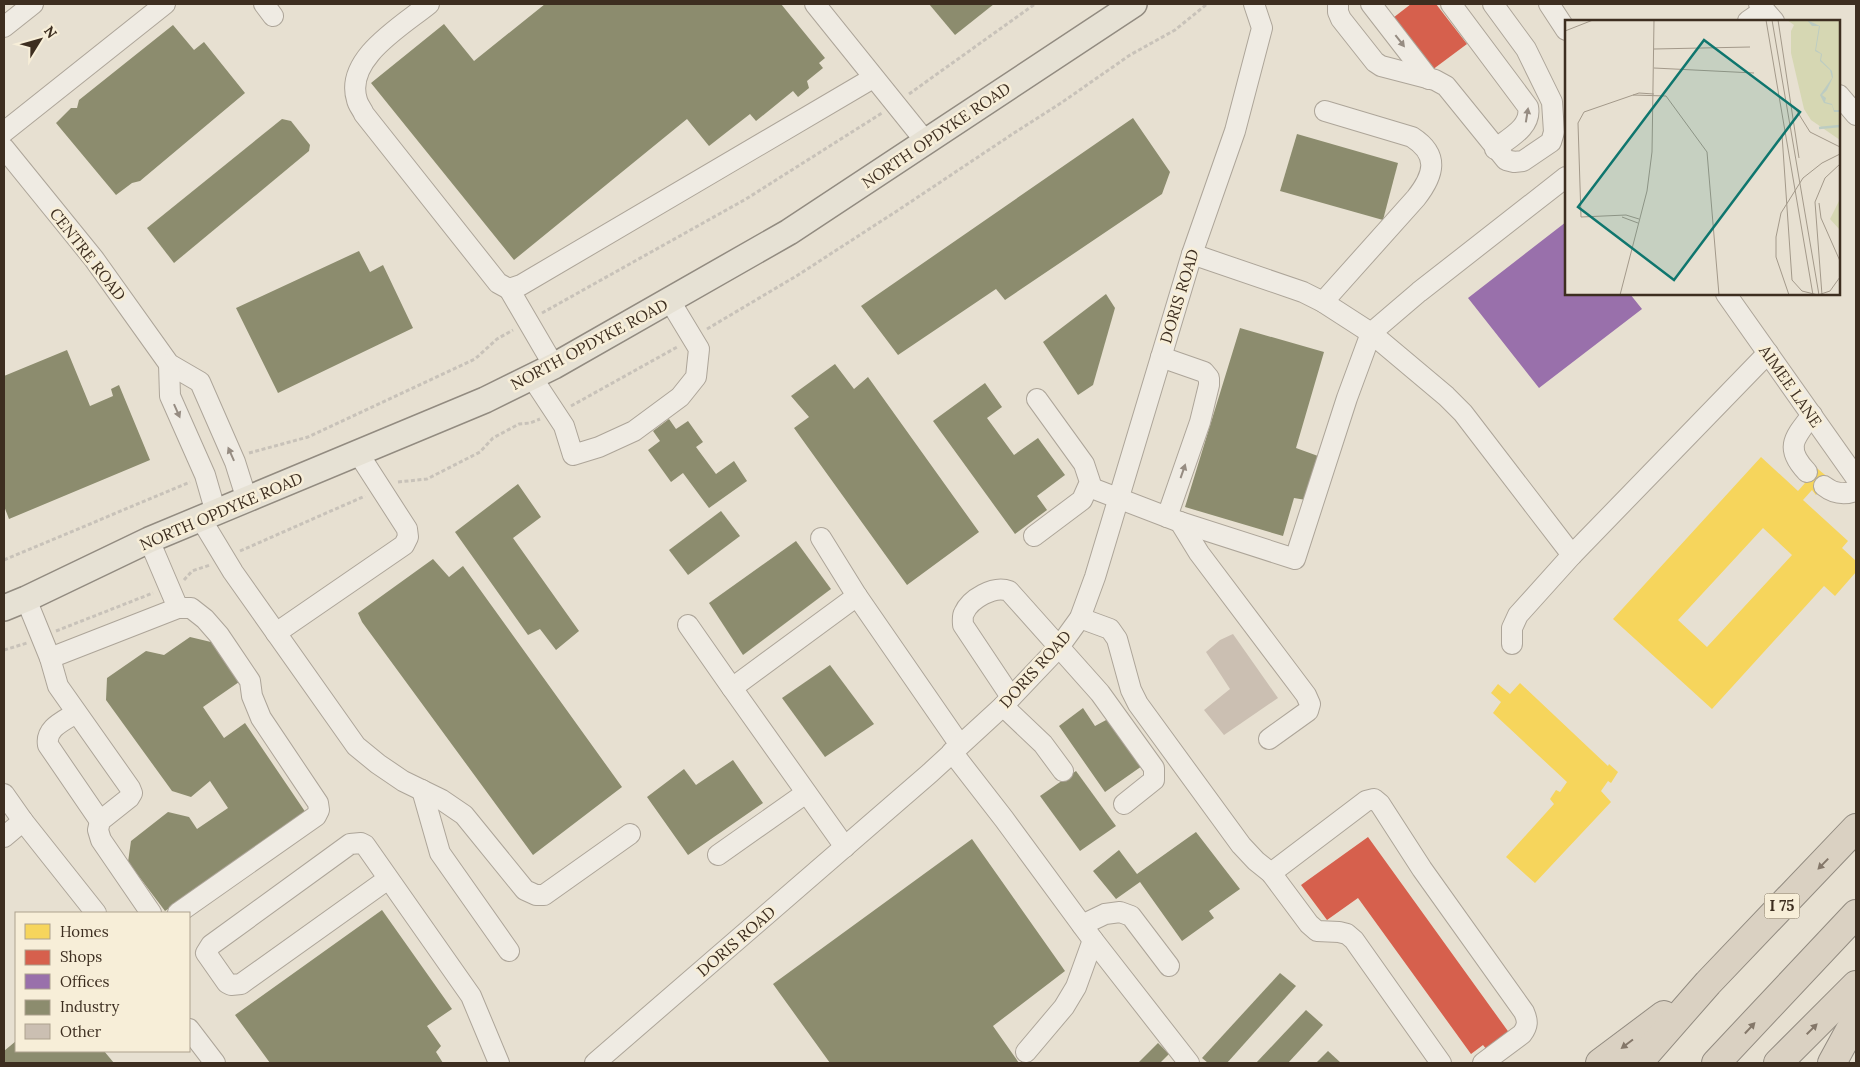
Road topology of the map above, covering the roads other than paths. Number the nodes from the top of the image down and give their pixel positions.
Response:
1 (33, 4) edge
2 (165, 4) edge
3 (429, 4) edge
4 (814, 4) edge
5 (1134, 4) edge
6 (1254, 4) edge
7 (1338, 4) edge
8 (1371, 4) edge
9 (1451, 4) edge
10 (1493, 4) edge
11 (1549, 4) edge
12 (1766, 12) edge
13 (1750, 20) edge
14 (4, 27) edge
15 (1565, 28) edge
16 (873, 78) junction
17 (1429, 79) junction
18 (1840, 96) edge
19 (1559, 100) edge
20 (1325, 111) dead end
21 (1856, 115) edge
22 (4, 132) edge
23 (926, 142) junction
24 (4, 148) edge
25 (1495, 149) junction
26 (1565, 178) edge
27 (1192, 254) junction
28 (509, 288) junction
29 (1727, 295) edge
30 (670, 301) junction
31 (1323, 302) junction
32 (1371, 333) junction
33 (1768, 353) junction
34 (1161, 356) junction
35 (169, 364) junction
36 (554, 366) junction
37 (531, 376) junction
38 (1037, 399) dead end
39 (1812, 415) junction
40 (358, 453) junction
41 (1807, 472) dead end
42 (1856, 478) edge
43 (1824, 486) dead end
44 (1089, 487) junction
45 (1856, 491) edge
46 (1118, 497) junction
47 (247, 500) junction
48 (209, 516) junction
49 (1173, 520) junction
50 (1034, 536) dead end
51 (820, 538) dead end
52 (150, 540) junction
53 (1572, 555) junction
54 (857, 596) junction
55 (15, 604) edge
56 (178, 608) junction
57 (1080, 618) junction
58 (688, 625) dead end
59 (276, 633) junction
60 (1512, 644) dead end
61 (1059, 647) junction
62 (50, 658) junction
63 (732, 688) junction
64 (1007, 702) junction
65 (76, 712) junction
66 (1269, 740) dead end
67 (956, 748) junction
68 (1063, 771) dead end
69 (422, 790) junction
70 (806, 793) junction
71 (4, 794) edge
72 (1124, 804) dead end
73 (23, 821) junction
74 (100, 821) junction
75 (1856, 828) edge
76 (630, 834) dead end
77 (4, 837) edge
78 (845, 847) junction
79 (718, 855) dead end
80 (1271, 873) junction
81 (388, 879) junction
82 (95, 912) edge
83 (150, 912) edge
84 (179, 912) edge
85 (1856, 914) edge
86 (1088, 932) junction
87 (508, 951) dead end
88 (1169, 966) dead end
89 (1708, 983) junction
90 (1856, 985) edge
91 (1856, 1019) edge
92 (190, 1031) edge
93 (1026, 1052) dead end
94 (215, 1063) edge
95 (500, 1063) edge
96 (595, 1063) edge
97 (1189, 1063) edge
98 (1441, 1063) edge
99 (1483, 1063) edge
100 (1600, 1063) edge
101 (1638, 1063) edge
102 (1716, 1063) edge
103 (1778, 1063) edge
104 (1832, 1063) edge

1 - 14 street
2 - 22 street
3 - 28 street
4 - 16 street
5 - 23 main road, NORTH OPDYKE ROAD
6 - 27 street, DORIS ROAD
7 - 17 street
8 -> 17 street
25 -> 9 street
10 - 19 street
11 - 15 street
12 - 13 street
16 - 23 street
16 - 28 street
17 - 25 street
18 - 21 street
19 - 25 street
20 - 31 street
23 - 30 main road, NORTH OPDYKE ROAD
24 - 35 street, CENTRE ROAD
26 - 32 street
27 - 31 street
27 - 34 street, DORIS ROAD
28 - 36 street
29 - 33 street, AIMEE LANE
30 - 36 main road, NORTH OPDYKE ROAD
30 - 37 street
31 - 32 street
32 - 49 street
32 - 53 street
33 - 39 street, AIMEE LANE
33 - 53 street
34 - 46 street, DORIS ROAD
49 -> 34 street
47 -> 35 street, CENTRE ROAD
35 -> 48 street
36 - 37 main road, NORTH OPDYKE ROAD
37 - 40 main road, NORTH OPDYKE ROAD
38 - 44 street
39 - 41 street
39 - 42 street, AIMEE LANE
40 - 47 main road, NORTH OPDYKE ROAD
40 - 59 street
43 - 45 street
44 - 46 street
44 - 50 street
46 - 49 street
46 - 57 street, DORIS ROAD
47 - 48 main road, NORTH OPDYKE ROAD
48 - 52 main road, NORTH OPDYKE ROAD
48 - 59 street
49 - 66 street
51 - 54 street
52 - 55 main road, NORTH OPDYKE ROAD
52 - 56 street
53 - 60 street
54 - 63 street
54 - 67 street
55 - 62 street
56 - 62 street
56 - 84 street
57 - 61 street, DORIS ROAD
57 - 80 street
58 - 63 street
59 - 69 street
61 - 64 street, DORIS ROAD
61 - 64 street
61 - 72 street
62 - 65 street
63 - 70 street
64 - 67 street, DORIS ROAD
64 - 68 street
65 - 74 street
65 - 74 street
67 - 78 street, DORIS ROAD
67 - 86 street
69 - 76 street
69 - 87 street
70 - 78 street
70 - 79 street
71 - 73 street
73 - 77 street
73 - 82 street
74 - 83 street
75 -> 89 highway, I 75
78 - 96 street, DORIS ROAD
80 - 98 street
80 - 99 street
81 - 81 street
81 - 95 street
102 -> 85 highway
86 - 88 street
86 - 93 street
86 - 97 street
89 -> 100 highway
89 - 101 highway, I 75
103 -> 90 highway
91 - 104 highway
92 - 94 street

